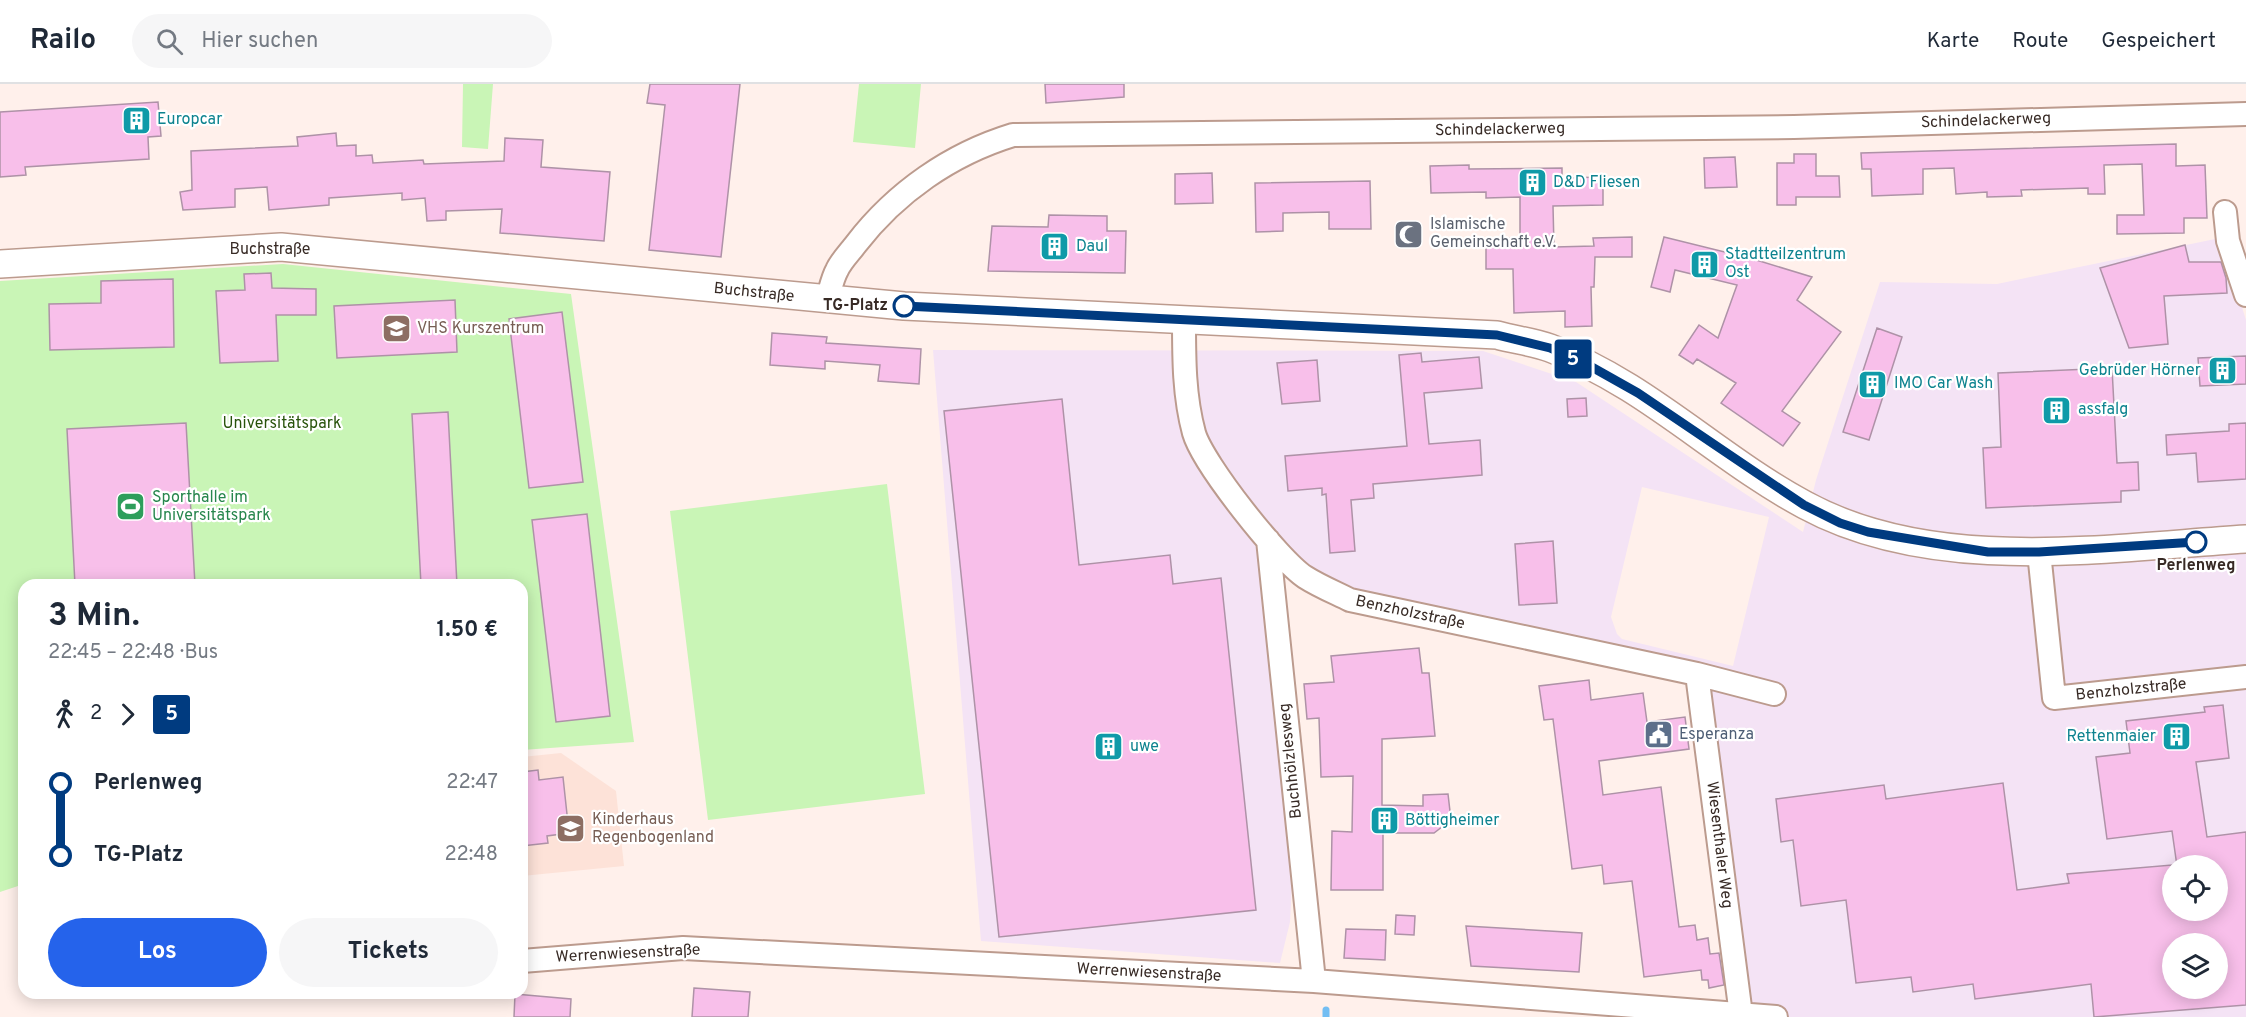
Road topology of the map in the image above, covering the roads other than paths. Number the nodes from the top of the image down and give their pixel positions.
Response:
1 (2246, 114) edge
2 (2225, 212) dead end
3 (0, 264) edge
4 (2246, 295) edge
5 (827, 300) junction
6 (1184, 320) junction
7 (2246, 539) edge
8 (1269, 540) junction
9 (2039, 552) junction
10 (1697, 674) junction
11 (2246, 677) edge
12 (1774, 694) dead end
13 (528, 961) edge
14 (1314, 981) junction
15 (1741, 1015) junction
16 (1776, 1017) edge

1 - 5 street, Schindelackerweg
2 - 4 street
3 - 5 street, Buchstraße
5 - 6 street, Buchstraße
6 - 8 street, Benzholzstraße
6 - 9 street, Buchstraße
7 - 9 street, Buchstraße
8 - 10 street, Benzholzstraße
8 - 14 street, Buchhölzlesweg
9 - 11 street, Benzholzstraße
10 - 12 street, Benzholzstraße
10 - 15 street, Wiesenthaler Weg
13 - 14 street, Werrenwiesenstraße
14 - 15 street, Werrenwiesenstraße
15 - 16 street, Werrenwiesenstraße

